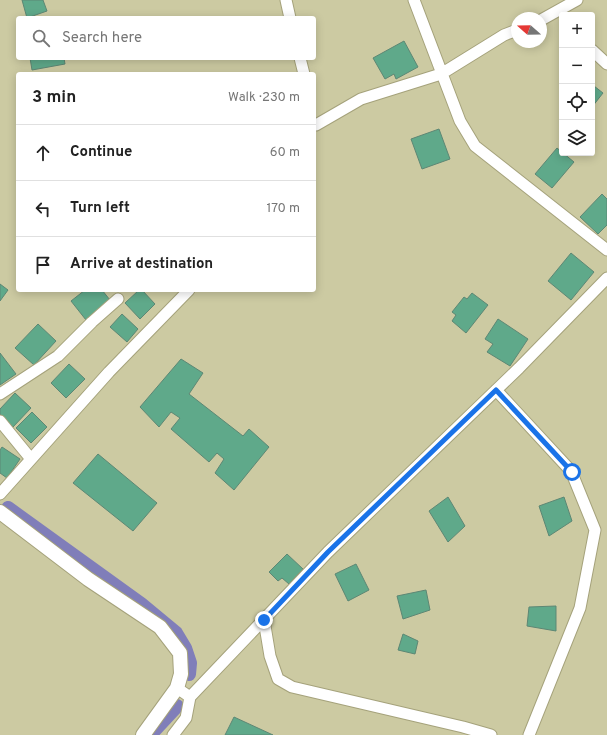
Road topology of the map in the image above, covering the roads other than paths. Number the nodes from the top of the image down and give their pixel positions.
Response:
1 (286, 0) edge
2 (414, 0) edge
3 (577, 0) edge
4 (290, 16) edge
5 (558, 17) edge
6 (547, 19) edge
7 (511, 32) edge
8 (595, 53) edge
9 (300, 60) edge
10 (607, 64) edge
11 (304, 72) edge
12 (441, 74) junction
13 (316, 122) edge
14 (607, 250) edge
15 (607, 278) edge
16 (187, 292) edge
17 (118, 299) dead end
18 (496, 390) junction
19 (0, 394) edge
20 (0, 421) edge
21 (32, 459) junction
22 (0, 494) edge
23 (0, 512) edge
24 (264, 620) junction
25 (177, 688) junction
26 (190, 697) junction
27 (143, 735) edge
28 (173, 735) edge
29 (491, 735) edge
30 (528, 735) edge

1 - 4 street
2 - 12 street
3 - 5 street
5 - 6 street
7 - 12 street
8 - 10 street
9 - 11 street
12 - 13 street
12 - 14 street
15 - 18 street
16 - 21 street
17 - 19 street
18 - 24 street
18 - 30 street
20 - 21 street
21 - 22 street
23 - 25 street
24 - 26 street
24 - 29 street
25 - 26 street
25 - 27 street
26 - 28 street

